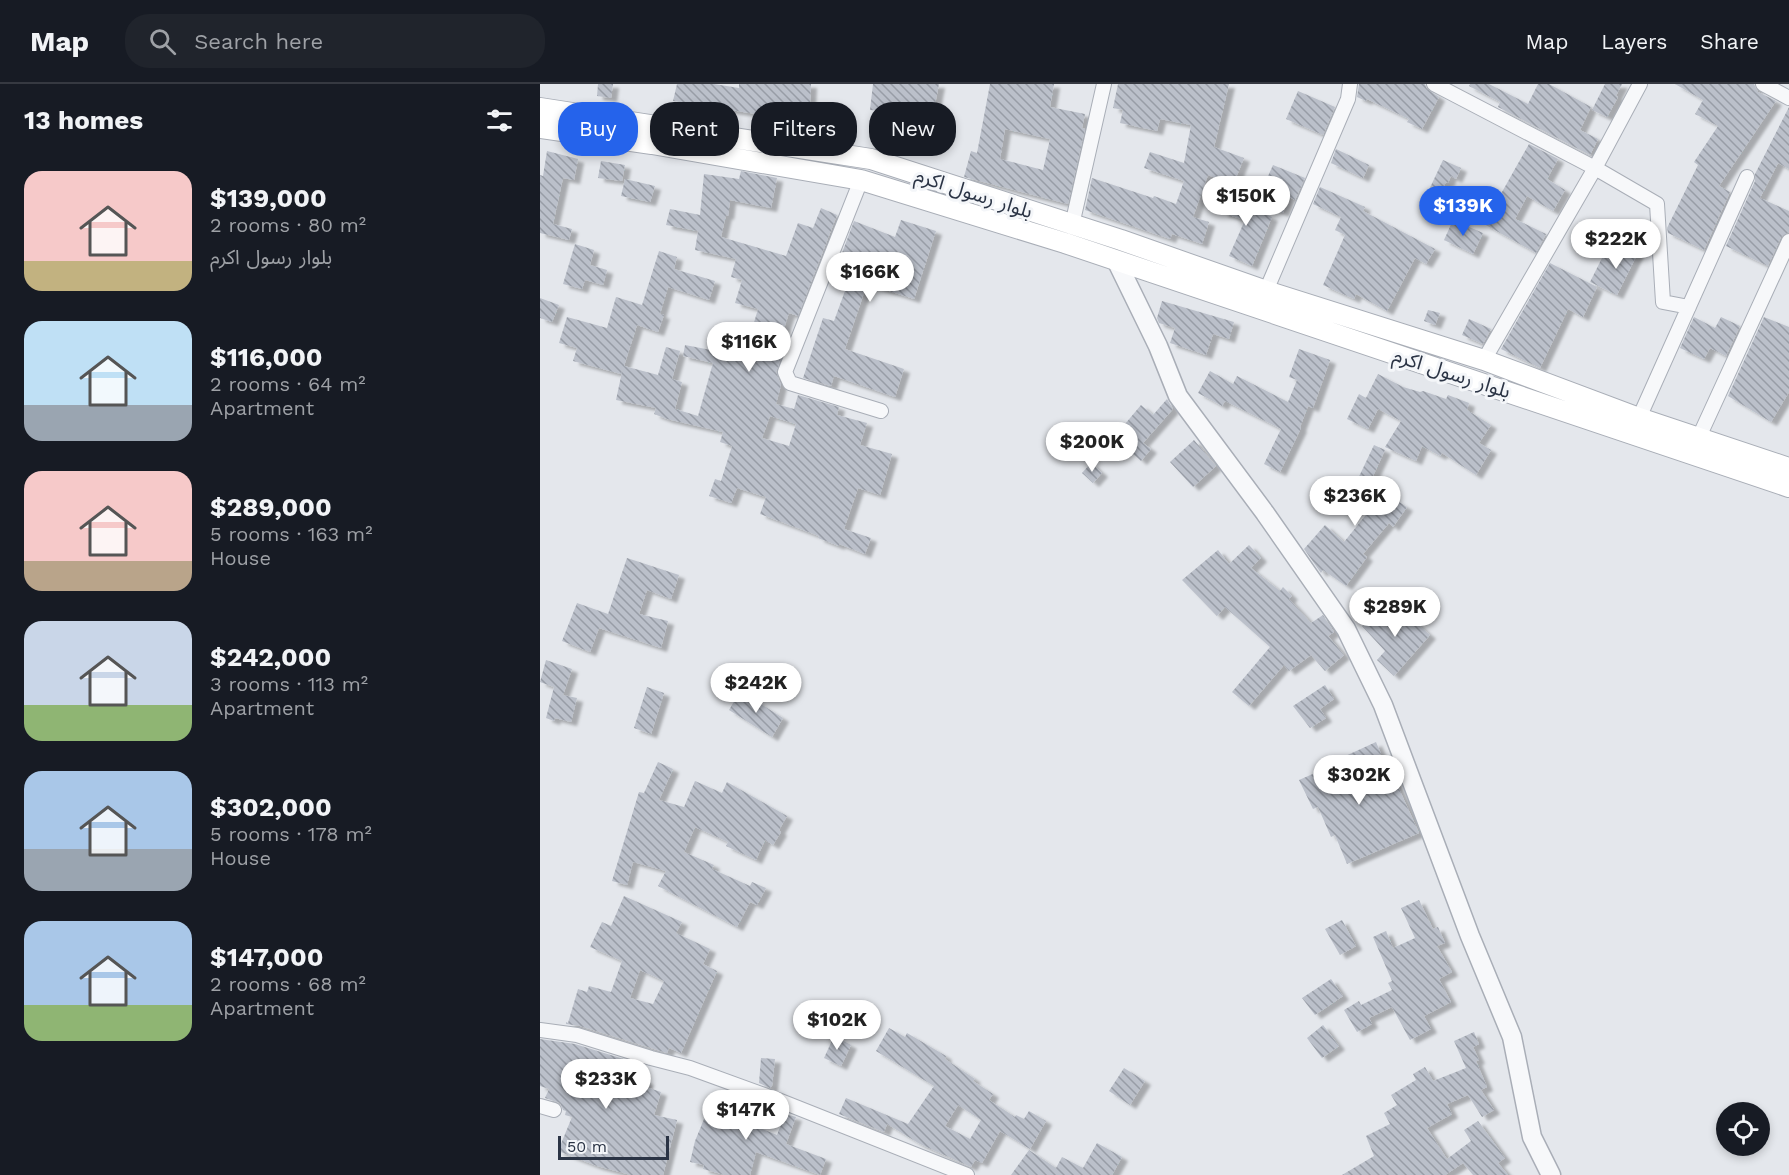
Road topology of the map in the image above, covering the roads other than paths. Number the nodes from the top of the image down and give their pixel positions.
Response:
1 (1104, 84) edge
2 (1350, 84) edge
3 (1434, 84) edge
4 (1640, 84) edge
5 (1763, 84) edge
6 (1789, 98) edge
7 (540, 108) edge
8 (540, 128) edge
9 (1595, 168) junction
10 (1747, 177) dead end
11 (861, 180) junction
12 (1072, 225) junction
13 (1121, 240) junction
14 (1789, 242) edge
15 (1116, 260) junction
16 (1266, 291) junction
17 (1689, 308) junction
18 (1484, 360) junction
19 (881, 411) dead end
20 (1639, 418) junction
21 (1699, 437) junction
22 (1789, 468) edge
23 (1789, 487) edge
24 (540, 1030) edge
25 (540, 1106) edge
26 (554, 1110) dead end
27 (967, 1175) edge
28 (1551, 1175) edge

1 - 12 street
2 - 16 street
3 - 9 street
4 - 9 street
5 - 6 street
7 - 12 main road, بلوار رسول اکرم
8 - 11 main road, بلوار رسول اکرم
9 - 17 street
9 - 18 street
10 - 17 street
11 - 15 main road, بلوار رسول اکرم
11 - 19 street
12 - 13 main road, بلوار رسول اکرم
13 - 15 main road
13 - 16 main road, بلوار رسول اکرم
14 - 21 street
15 - 23 main road, بلوار رسول اکرم
15 - 28 street
16 - 18 main road, بلوار رسول اکرم
17 - 20 street
18 - 20 main road, بلوار رسول اکرم
20 - 21 main road, بلوار رسول اکرم
21 - 22 main road, بلوار رسول اکرم
24 - 27 street
25 - 26 street

